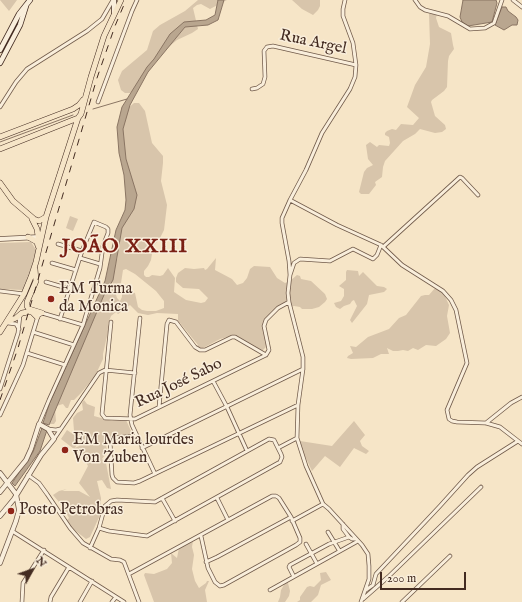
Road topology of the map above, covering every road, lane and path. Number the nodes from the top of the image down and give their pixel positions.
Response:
1 (30, 0) edge
2 (113, 0) edge
3 (121, 0) edge
4 (138, 0) edge
5 (345, 0) edge
6 (416, 0) edge
7 (502, 0) edge
8 (514, 0) edge
9 (26, 6) junction
10 (522, 7) edge
11 (114, 13) junction
12 (0, 50) edge
13 (0, 63) edge
14 (356, 65) junction
15 (252, 89) dead end
16 (85, 97) junction
17 (98, 102) dead end
18 (0, 107) edge
19 (72, 109) junction
20 (80, 114) junction
21 (0, 137) edge
22 (0, 149) edge
23 (0, 183) edge
24 (478, 194) dead end
25 (290, 200) junction
26 (29, 215) junction
27 (46, 217) junction
28 (37, 228) junction
29 (28, 237) junction
30 (0, 239) edge
31 (40, 239) junction
32 (58, 244) dead end
33 (382, 246) junction
34 (39, 249) junction
35 (82, 252) junction
36 (80, 258) junction
37 (52, 263) dead end
38 (100, 264) junction
39 (35, 266) junction
40 (76, 270) junction
41 (290, 275) junction
42 (46, 282) dead end
43 (70, 289) junction
44 (0, 291) edge
45 (24, 294) junction
46 (289, 302) junction
47 (42, 313) junction
48 (20, 315) junction
49 (37, 317) junction
50 (140, 318) dead end
51 (60, 319) junction
52 (6, 322) junction
53 (111, 322) dead end
54 (83, 325) junction
55 (19, 329) junction
56 (0, 332) edge
57 (33, 332) junction
58 (74, 345) junction
59 (27, 353) junction
60 (266, 355) junction
61 (65, 365) junction
62 (303, 369) junction
63 (105, 370) junction
64 (135, 373) junction
65 (213, 381) junction
66 (0, 389) edge
67 (522, 397) edge
68 (298, 404) junction
69 (227, 407) junction
70 (159, 408) junction
71 (0, 416) edge
72 (131, 419) junction
73 (486, 423) junction
74 (41, 425) junction
75 (60, 428) junction
76 (48, 429) junction
77 (239, 433) junction
78 (136, 436) junction
79 (296, 438) junction
80 (54, 439) junction
81 (518, 441) junction
82 (522, 444) edge
83 (142, 448) junction
84 (278, 448) junction
85 (247, 451) junction
86 (0, 473) edge
87 (155, 474) junction
88 (28, 475) junction
89 (9, 483) junction
90 (481, 487) dead end
91 (15, 491) junction
92 (0, 492) edge
93 (162, 498) junction
94 (217, 498) junction
95 (323, 504) junction
96 (0, 516) edge
97 (291, 517) junction
98 (228, 520) junction
99 (175, 521) junction
100 (292, 521) junction
101 (343, 524) junction
102 (99, 528) junction
103 (12, 531) junction
104 (328, 532) dead end
105 (201, 536) junction
106 (349, 537) junction
107 (357, 540) junction
108 (334, 541) junction
109 (306, 544) dead end
110 (90, 548) junction
111 (44, 550) junction
112 (339, 550) dead end
113 (311, 553) junction
114 (450, 556) dead end
115 (206, 562) junction
116 (316, 562) dead end
117 (0, 563) edge
118 (69, 567) junction
119 (129, 574) junction
120 (293, 575) dead end
121 (92, 581) junction
122 (270, 590) dead end
123 (366, 590) junction
124 (116, 597) junction
125 (362, 601) edge
126 (22, 602) edge
127 (50, 602) edge
128 (80, 602) edge
129 (112, 602) edge
130 (124, 602) edge
131 (139, 602) edge
132 (402, 602) edge

1 - 9 main road
2 - 11 main road
2 - 18 street
3 - 11 main road
4 - 17 street
5 - 14 street
6 - 7 street
8 - 10 street
9 - 12 main road
9 - 13 main road
11 - 16 main road
14 - 15 street, Rua Argel
14 - 25 street
16 - 19 main road
16 - 20 main road
19 - 20 main road
19 - 21 main road
20 - 22 main road
20 - 27 main road
23 - 26 main road
24 - 33 street
25 - 33 street
25 - 41 street
26 - 27 main road
26 - 28 main road
27 - 31 main road
28 - 29 street
28 - 31 main road
29 - 30 street
29 - 31 street
29 - 34 main road
31 - 34 main road
32 - 35 street
33 - 41 street
33 - 73 street
34 - 39 main road
35 - 36 street
35 - 38 street
36 - 38 street
36 - 40 street
37 - 40 street
38 - 54 street
39 - 45 main road
39 - 47 main road
40 - 43 street
41 - 46 street
42 - 43 street
43 - 51 street
44 - 45 street
45 - 52 main road
46 - 60 street
46 - 62 street
47 - 49 street
47 - 51 street
48 - 49 main road
48 - 52 main road
48 - 55 street
49 - 57 street
50 - 64 street
51 - 54 street
52 - 55 street
52 - 56 main road
53 - 63 street, Rua José Sabo
54 - 58 street
55 - 66 street
57 - 58 street
57 - 59 street
58 - 61 street
59 - 61 street
59 - 71 street
60 - 65 street, Rua José Sabo
60 - 70 street
61 - 74 street
62 - 68 street
62 - 69 street
63 - 64 street
63 - 72 street, Rua José Sabo
63 - 75 street
64 - 72 street
65 - 69 street
65 - 70 street, Rua José Sabo
67 - 73 street
68 - 77 street
68 - 79 street
69 - 77 street
69 - 83 street
70 - 72 street, Rua José Sabo
72 - 78 street
73 - 81 street
74 - 76 street
74 - 89 street
75 - 76 street
75 - 80 street
76 - 80 street
77 - 85 street
77 - 87 street
78 - 83 street
78 - 87 street
79 - 84 street
79 - 95 street
80 - 88 street
81 - 82 street
81 - 123 street
83 - 87 street
84 - 85 street
84 - 94 street
85 - 93 street
86 - 89 street
88 - 91 street
88 - 110 street
89 - 91 street
89 - 92 street
90 - 125 street
91 - 96 street
91 - 103 street
93 - 99 street
93 - 102 street
94 - 98 street
94 - 99 street
95 - 100 street
95 - 101 street
97 - 98 street
97 - 100 street
97 - 115 street
98 - 105 street
99 - 102 street
100 - 115 street
101 - 106 street
101 - 107 street
102 - 110 street
103 - 111 street
103 - 117 street
104 - 108 street
105 - 115 street
105 - 119 street
106 - 107 street
106 - 108 street
107 - 122 street
107 - 123 street
108 - 112 street
108 - 113 street
109 - 113 street
110 - 119 street
111 - 118 street
111 - 126 street
113 - 116 street
113 - 120 street
114 - 132 street
118 - 121 street
118 - 127 street
119 - 131 street
121 - 124 street
121 - 128 street
123 - 125 street
124 - 129 street
124 - 130 street

